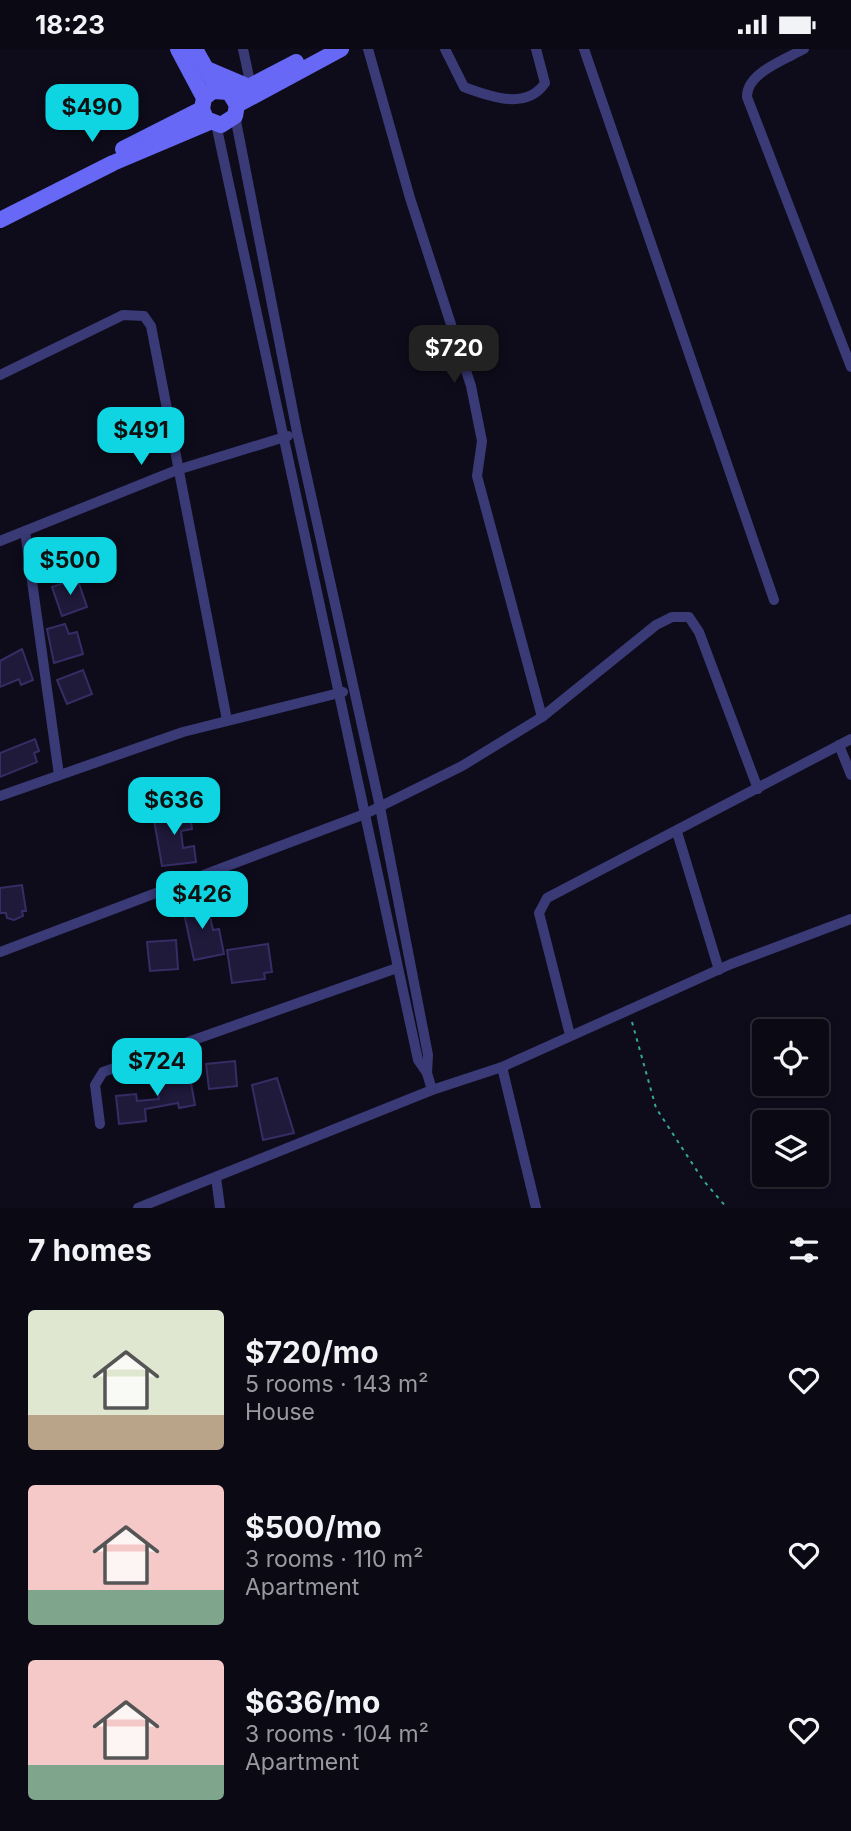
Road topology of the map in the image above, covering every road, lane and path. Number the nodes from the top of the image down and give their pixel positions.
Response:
1 (178, 49) edge
2 (195, 49) edge
3 (243, 49) edge
4 (320, 49) edge
5 (341, 49) edge
6 (368, 49) edge
7 (446, 49) edge
8 (536, 49) edge
9 (584, 49) edge
10 (804, 49) edge
11 (200, 74) junction
12 (225, 104) junction
13 (0, 212) edge
14 (0, 220) edge
15 (851, 367) edge
16 (0, 375) edge
17 (297, 432) junction
18 (283, 438) junction
19 (177, 470) junction
20 (25, 531) junction
21 (0, 541) edge
22 (774, 600) dead end
23 (353, 689) junction
24 (337, 693) junction
25 (542, 717) junction
26 (227, 720) junction
27 (851, 739) edge
28 (839, 745) junction
29 (59, 775) junction
30 (851, 775) edge
31 (758, 789) junction
32 (0, 796) edge
33 (380, 807) junction
34 (365, 814) junction
35 (677, 832) junction
36 (851, 919) edge
37 (0, 952) edge
38 (397, 968) junction
39 (719, 970) junction
40 (629, 1011) junction
41 (570, 1035) junction
42 (502, 1067) junction
43 (427, 1073) junction
44 (432, 1090) junction
45 (100, 1123) dead end
46 (216, 1177) junction
47 (138, 1208) edge
48 (220, 1208) edge
49 (536, 1208) edge
50 (727, 1208) edge

1 - 11 street
2 - 11 street
3 - 12 street
4 - 12 street
5 - 12 street
6 - 25 street
7 - 8 street
9 - 22 street
10 - 15 street
11 - 12 street
11 - 12 street
11 - 12 street
12 - 13 street
12 - 14 street
12 - 17 street
12 - 18 street
16 - 19 street
17 - 18 street
17 - 23 street
18 - 19 street
18 - 24 street
19 - 20 street
19 - 26 street
20 - 21 street
20 - 29 street
23 - 24 street
23 - 33 street
24 - 26 street
24 - 34 street
25 - 31 street
25 - 33 street
26 - 29 street
27 - 28 street
28 - 30 street
28 - 31 street
29 - 32 street
31 - 35 street
33 - 34 street
33 - 43 street
34 - 37 street
34 - 38 street
35 - 39 street
35 - 41 street
36 - 39 street
38 - 43 street
38 - 45 street
39 - 40 street
40 - 41 street
40 - 50 path
41 - 42 street
42 - 44 street
42 - 49 street
43 - 44 street
44 - 46 street
46 - 47 street
46 - 48 street

